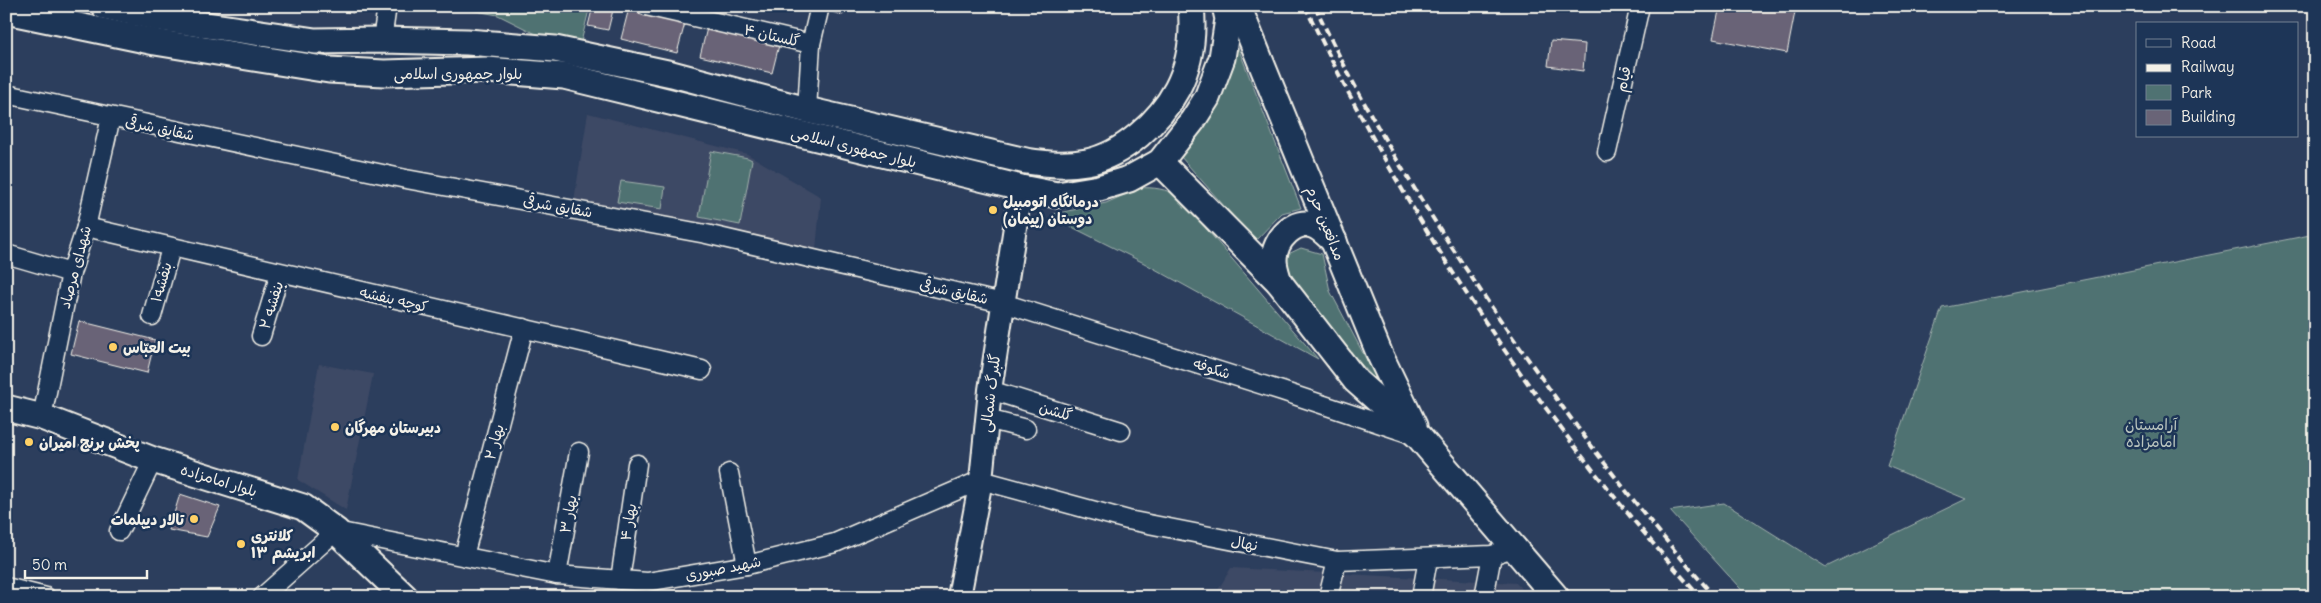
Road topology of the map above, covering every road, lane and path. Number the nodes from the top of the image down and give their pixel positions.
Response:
1 (104, 6) edge
2 (387, 6) edge
3 (646, 6) edge
4 (820, 6) edge
5 (1191, 6) edge
6 (1225, 6) edge
7 (1238, 6) edge
8 (1640, 6) edge
9 (6, 11) edge
10 (160, 18) junction
11 (382, 40) junction
12 (155, 42) junction
13 (811, 44) junction
14 (6, 94) edge
15 (808, 110) junction
16 (111, 118) junction
17 (1607, 152) dead end
18 (1026, 161) junction
19 (1160, 162) junction
20 (1021, 188) junction
21 (86, 227) junction
22 (1334, 241) junction
23 (171, 248) junction
24 (6, 254) edge
25 (71, 273) junction
26 (280, 273) junction
27 (1279, 282) junction
28 (1003, 302) junction
29 (152, 316) dead end
30 (524, 328) junction
31 (261, 336) dead end
32 (702, 370) dead end
33 (990, 390) junction
34 (6, 408) edge
35 (42, 417) junction
36 (987, 420) junction
37 (1026, 429) dead end
38 (1121, 431) dead end
39 (1419, 437) junction
40 (579, 452) dead end
41 (152, 460) junction
42 (637, 464) dead end
43 (729, 473) dead end
44 (981, 480) junction
45 (119, 531) dead end
46 (336, 531) junction
47 (1502, 552) junction
48 (464, 556) junction
49 (1428, 559) junction
50 (1337, 561) junction
51 (747, 565) junction
52 (557, 575) junction
53 (620, 580) junction
54 (6, 587) edge
55 (45, 597) edge
56 (262, 597) edge
57 (405, 597) edge
58 (959, 597) edge
59 (1328, 597) edge
60 (1421, 597) edge
61 (1484, 597) edge
62 (1556, 597) edge

1 - 10 main road, بلوار جمهوری اسلامی
2 - 11 street
3 - 13 street, گلستان ۴
4 - 13 street
5 - 18 main road, بلوار جمهوری اسلامی
6 - 19 main road
7 - 22 main road, مدافعین حرم
8 - 17 street, قیام
9 - 12 main road, بلوار جمهوری اسلامی
10 - 11 main road, بلوار جمهوری اسلامی
10 - 12 main road
11 - 15 main road, بلوار جمهوری اسلامی
12 - 20 main road, بلوار جمهوری اسلامی
13 - 15 street
14 - 16 street, شقایق شرقی
15 - 18 main road, بلوار جمهوری اسلامی
16 - 21 street, شهدای مرصاد
16 - 28 street, شقایق شرقی
18 - 20 main road
19 - 20 main road, بلوار جمهوری اسلامی
19 - 27 main road, مدافعین حرم
20 - 28 street, گلبرگ شمالی
21 - 23 street, کوچه بنفشه
21 - 25 street, شهدای مرصاد
22 - 27 main road
22 - 39 main road, مدافعین حرم
23 - 26 street, کوچه بنفشه
23 - 29 street, بنفشه۱
24 - 25 street
25 - 35 street, شهدای مرصاد
26 - 30 street, کوچه بنفشه
26 - 31 street, بنفشه ۲
27 - 39 main road, مدافعین حرم
28 - 33 street, گلبرگ شمالی
28 - 39 street, شکوفه
30 - 32 street, کوچه بنفشه
30 - 48 street, بهار ۲
33 - 36 street, گلبرگ شمالی
33 - 38 street, گلشن
34 - 35 main road, بلوار امامزاده
35 - 41 main road, بلوار امامزاده
36 - 37 street
36 - 44 street, گلبرگ شمالی
39 - 47 main road, مدافعین حرم
40 - 52 street, بهار ۳
41 - 45 street
41 - 46 main road, بلوار امامزاده
42 - 53 street, بهار ۴
43 - 51 street
44 - 50 street, نهال
44 - 51 street, شهید صبوری
44 - 58 street, گلبرگ شمالی
46 - 48 street, شهید صبوری
46 - 56 street
46 - 57 main road, بلوار امامزاده
47 - 49 street, نهال
47 - 61 street
47 - 62 main road, مدافعین حرم
48 - 52 street, شهید صبوری
49 - 50 street, نهال
49 - 60 street
50 - 59 street
51 - 53 street, شهید صبوری
52 - 53 street, شهید صبوری
54 - 55 street

